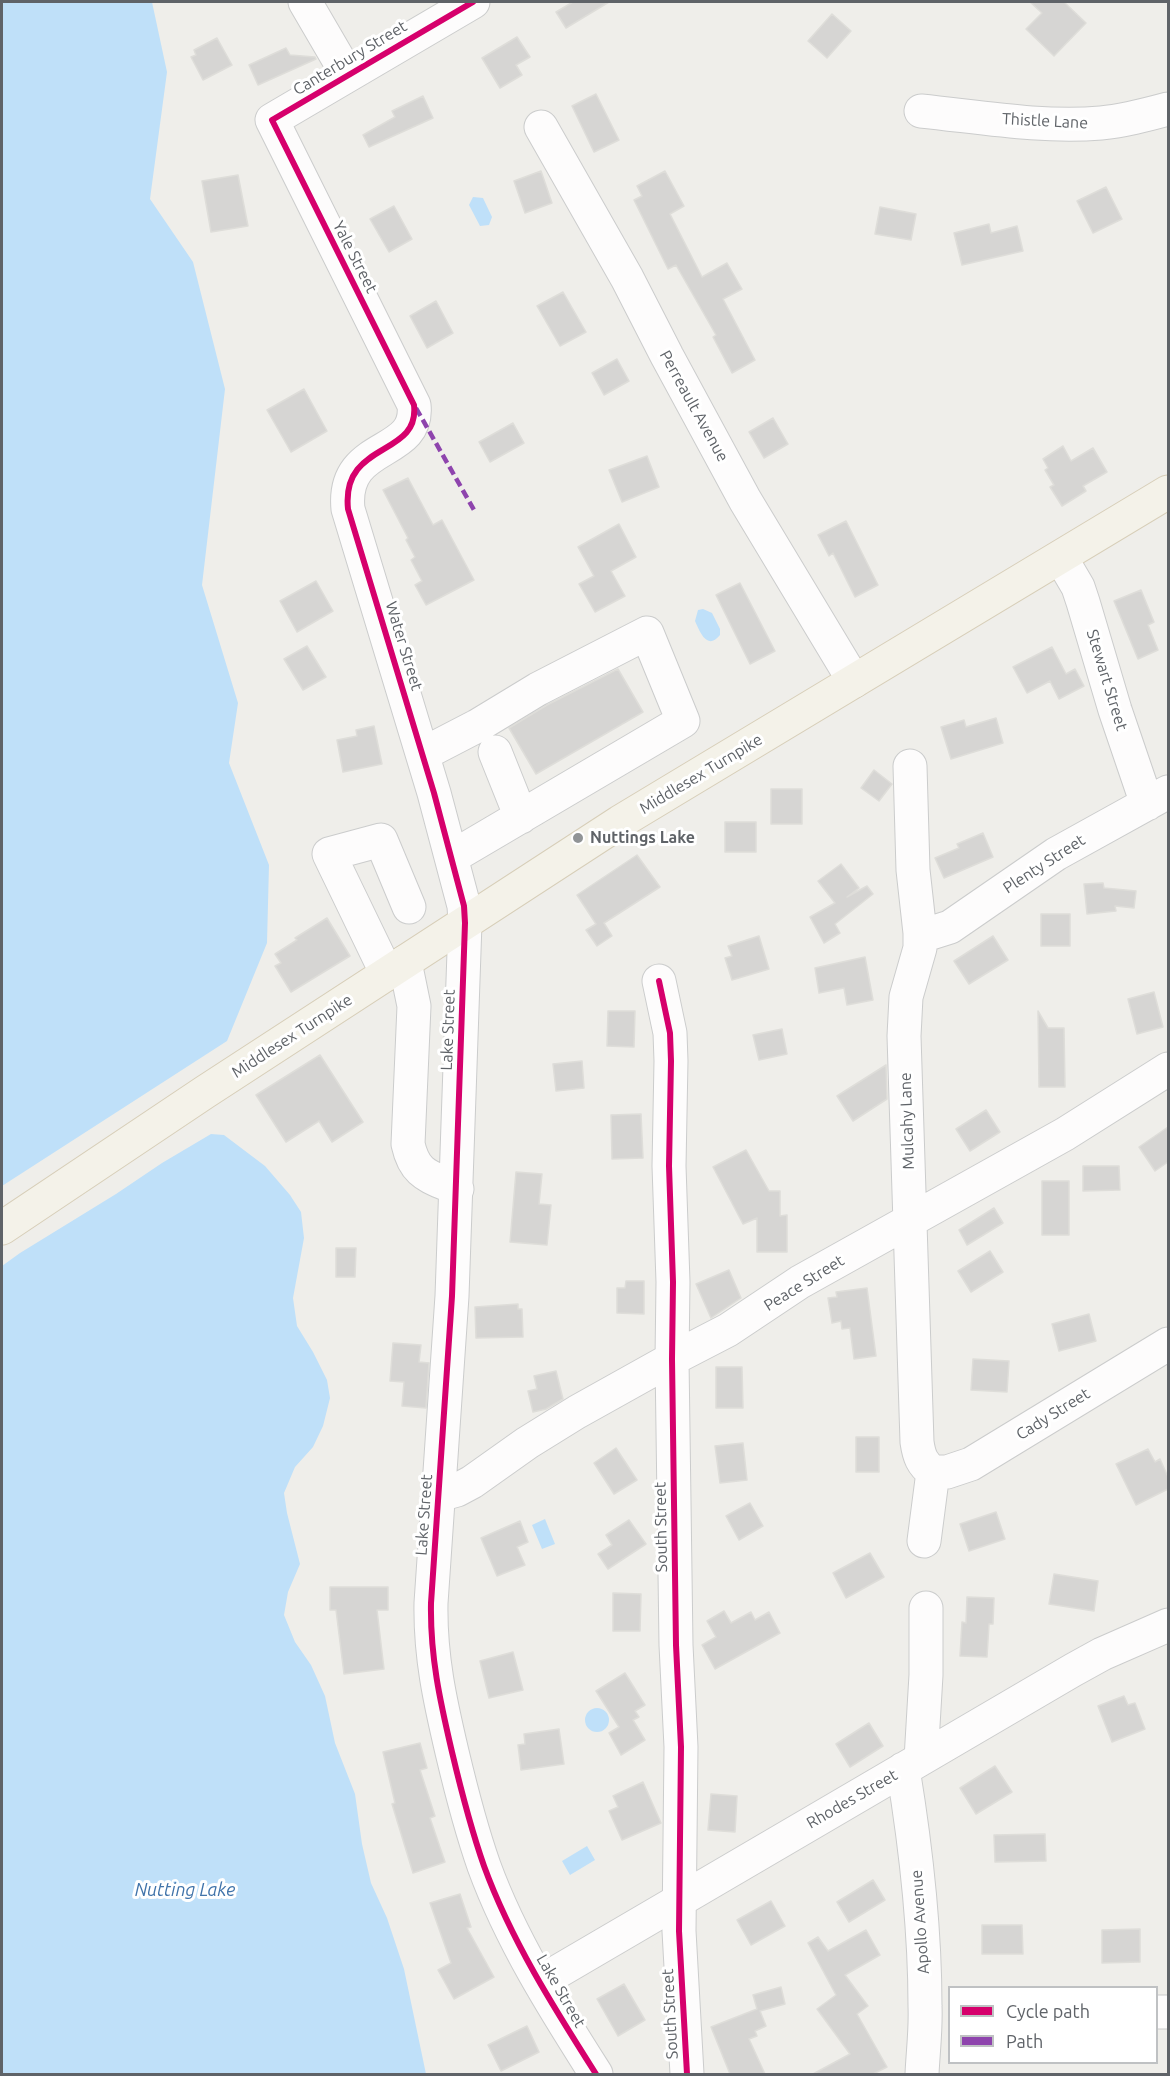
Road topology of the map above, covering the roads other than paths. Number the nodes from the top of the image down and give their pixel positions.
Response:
1 (305, 2) edge
2 (473, 2) edge
3 (347, 74) junction
4 (1168, 109) edge
5 (921, 111) dead end
6 (272, 120) joint
7 (541, 127) dead end
8 (414, 405) joint
9 (1168, 492) edge
10 (1061, 558) junction
11 (854, 681) junction
12 (495, 752) dead end
13 (423, 754) junction
14 (910, 766) dead end
15 (1158, 798) edge
16 (521, 817) junction
17 (452, 857) junction
18 (409, 907) dead end
19 (465, 923) junction
20 (920, 933) junction
21 (396, 968) junction
22 (658, 981) dead end
23 (1168, 1069) edge
24 (457, 1189) junction
25 (910, 1221) junction
26 (2, 1228) edge
27 (1168, 1344) edge
28 (672, 1359) junction
29 (933, 1472) junction
30 (440, 1495) junction
31 (924, 1541) dead end
32 (926, 1608) dead end
33 (1168, 1625) edge
34 (912, 1764) junction
35 (679, 1901) junction
36 (540, 1982) junction
37 (938, 2009) edge
38 (596, 2074) edge
39 (687, 2074) edge
40 (922, 2074) edge

1 - 3 street
2 - 3 street, Canterbury Street
3 - 6 street, Canterbury Street
4 - 5 street, Thistle Lane
6 - 8 street, Yale Street
7 - 11 street, Perreault Avenue
8 - 13 street, Water Street
9 - 10 main road, Middlesex Turnpike
10 - 11 main road, Middlesex Turnpike
10 - 15 street, Stewart Street
11 - 19 main road, Middlesex Turnpike
12 - 16 street
13 - 16 street
13 - 17 street, Water Street
14 - 20 street, Mulcahy Lane
15 - 20 street, Plenty Street
16 - 17 street
17 - 19 street, Water Street
18 - 21 street
19 - 21 main road, Middlesex Turnpike
19 - 24 street, Lake Street
20 - 25 street, Mulcahy Lane
21 - 24 street
21 - 26 main road, Middlesex Turnpike
22 - 28 street, South Street
23 - 25 street, Peace Street
24 - 30 street, Lake Street
25 - 28 street, Peace Street
25 - 29 street, Mulcahy Lane
27 - 29 street, Cady Street
28 - 30 street, Peace Street
28 - 35 street, South Street
29 - 31 street
30 - 36 street, Lake Street
32 - 34 street, Apollo Avenue
33 - 34 street, Rhodes Street
34 - 35 street, Rhodes Street
34 - 37 street, Apollo Avenue
35 - 36 street, Rhodes Street
35 - 39 street, South Street
36 - 38 street, Lake Street
37 - 40 street, Apollo Avenue

